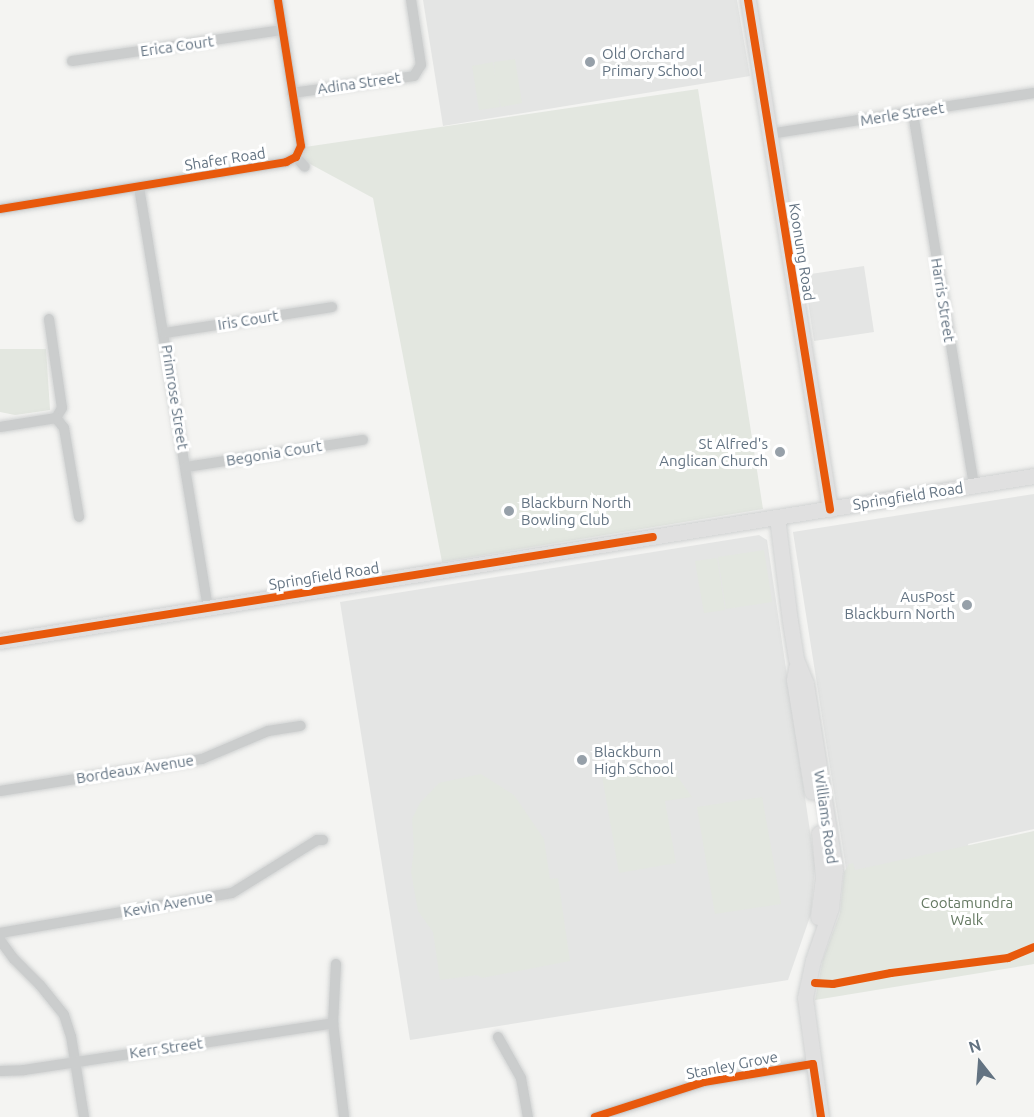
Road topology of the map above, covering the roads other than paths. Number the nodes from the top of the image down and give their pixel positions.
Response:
1 (278, 0) edge
2 (411, 0) edge
3 (748, 0) edge
4 (283, 30) junction
5 (72, 61) dead end
6 (292, 93) junction
7 (1034, 93) edge
8 (913, 113) junction
9 (769, 134) junction
10 (296, 157) junction
11 (305, 168) dead end
12 (139, 187) junction
13 (0, 209) edge
14 (332, 308) dead end
15 (49, 319) dead end
16 (165, 333) junction
17 (56, 418) junction
18 (0, 427) edge
19 (363, 440) dead end
20 (186, 467) junction
21 (1034, 477) edge
22 (974, 486) junction
23 (830, 508) junction
24 (79, 517) dead end
25 (777, 517) junction
26 (208, 608) junction
27 (0, 641) edge
28 (301, 726) dead end
29 (811, 750) junction
30 (812, 786) junction
31 (0, 791) edge
32 (823, 797) junction
33 (323, 840) dead end
34 (0, 933) edge
35 (0, 940) edge
36 (336, 964) dead end
37 (801, 991) junction
38 (333, 1023) junction
39 (498, 1037) dead end
40 (75, 1061) junction
41 (810, 1064) junction
42 (0, 1071) edge
43 (815, 1100) edge
44 (84, 1117) edge
45 (344, 1117) edge
46 (528, 1117) edge
47 (595, 1117) edge

1 - 4 street
2 - 6 street, Adina Street
3 - 9 main road, Koonung Road
4 - 5 street, Erica Court
4 - 6 street
6 - 10 street
7 - 8 street, Merle Street
8 - 9 street, Merle Street
8 - 22 street, Harris Street
9 - 23 main road, Koonung Road
10 - 11 street
10 - 12 street, Shafer Road
12 - 13 street, Shafer Road
12 - 16 street, Primrose Street
14 - 16 street, Iris Court
15 - 17 street
16 - 20 street, Primrose Street
17 - 18 street
17 - 24 street
19 - 20 street, Begonia Court
20 - 26 street, Primrose Street
21 - 22 main road, Springfield Road
22 - 23 main road, Springfield Road
23 - 25 main road, Springfield Road
25 - 26 main road, Springfield Road
25 - 29 main road, Williams Road
26 - 27 main road, Springfield Road
28 - 31 street, Bordeaux Avenue
29 - 30 main road, Williams Road
29 - 32 main road, Williams Road
30 - 32 main road
30 - 37 main road, Williams Road
32 - 37 main road, Williams Road
33 - 34 street, Kevin Avenue
35 - 40 street
36 - 38 street
37 - 41 main road, Williams Road
38 - 40 street, Kerr Street
38 - 45 street
39 - 46 street
40 - 42 street, Kerr Street
40 - 44 street
41 - 43 main road, Williams Road
41 - 47 street, Stanley Grove

